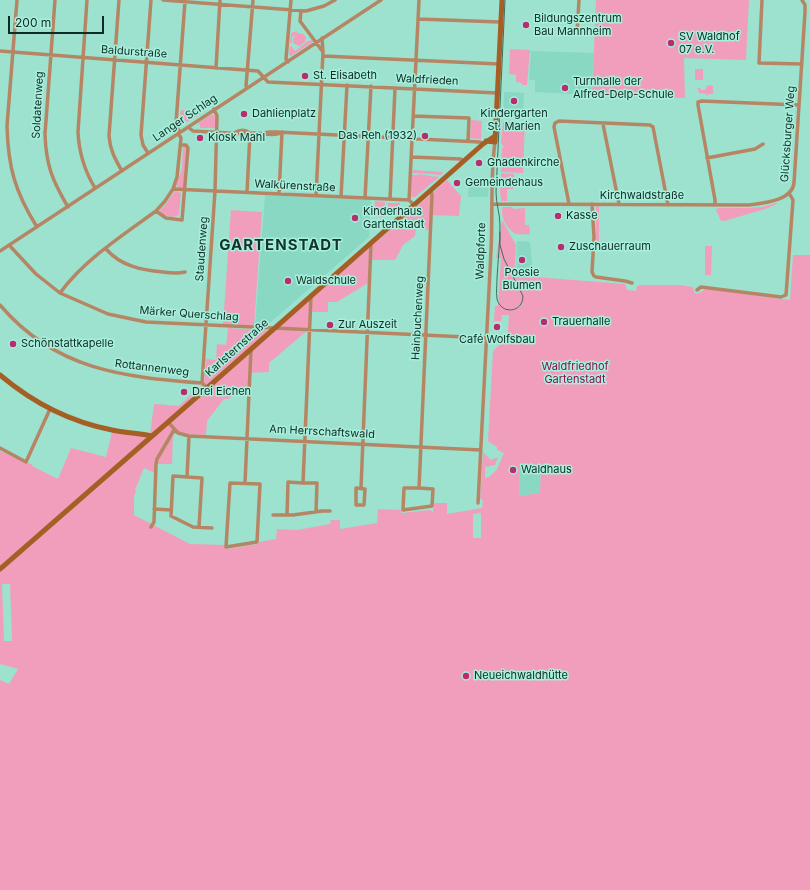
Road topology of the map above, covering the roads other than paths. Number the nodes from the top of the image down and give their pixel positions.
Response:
1 (17, 0) edge
2 (55, 0) edge
3 (88, 0) edge
4 (119, 0) edge
5 (151, 0) edge
6 (163, 0) edge
7 (253, 0) edge
8 (290, 0) edge
9 (335, 0) edge
10 (381, 0) edge
11 (419, 0) edge
12 (502, 0) edge
13 (578, 0) edge
14 (762, 0) edge
15 (802, 0) edge
16 (185, 1) edge
17 (220, 2) edge
18 (253, 7) junction
19 (290, 10) junction
20 (301, 11) junction
21 (418, 19) junction
22 (500, 22) junction
23 (577, 33) dead end
24 (322, 38) junction
25 (316, 42) junction
26 (0, 51) edge
27 (13, 52) junction
28 (323, 54) junction
29 (50, 56) junction
30 (83, 58) junction
31 (115, 60) junction
32 (416, 60) junction
33 (146, 62) junction
34 (288, 62) junction
35 (499, 64) junction
36 (802, 64) junction
37 (181, 65) junction
38 (216, 68) junction
39 (247, 70) junction
40 (263, 77) junction
41 (321, 84) junction
42 (347, 85) junction
43 (246, 86) dead end
44 (371, 86) junction
45 (395, 88) junction
46 (414, 88) junction
47 (497, 93) junction
48 (799, 105) junction
49 (214, 110) junction
50 (413, 116) junction
51 (603, 124) junction
52 (188, 127) junction
53 (179, 132) junction
54 (217, 132) junction
55 (282, 132) junction
56 (250, 133) junction
57 (319, 134) junction
58 (344, 135) junction
59 (368, 136) junction
60 (495, 136) junction
61 (393, 137) junction
62 (412, 138) junction
63 (468, 141) junction
64 (495, 142) junction
65 (485, 143) junction
66 (763, 144) dead end
67 (181, 145) junction
68 (148, 153) junction
69 (411, 157) junction
70 (708, 158) junction
71 (463, 162) junction
72 (122, 171) junction
73 (95, 188) junction
74 (173, 189) junction
75 (184, 189) junction
76 (215, 191) junction
77 (431, 191) junction
78 (247, 192) junction
79 (789, 193) junction
80 (279, 194) junction
81 (316, 196) junction
82 (341, 197) junction
83 (365, 198) junction
84 (390, 199) junction
85 (409, 200) junction
86 (492, 204) junction
87 (568, 204) junction
88 (592, 204) junction
89 (619, 204) junction
90 (414, 205) junction
91 (668, 205) junction
92 (715, 205) junction
93 (68, 206) junction
94 (156, 211) junction
95 (37, 227) junction
96 (371, 244) junction
97 (9, 245) junction
98 (106, 249) junction
99 (0, 251) edge
100 (185, 272) dead end
101 (632, 283) dead end
102 (697, 290) dead end
103 (60, 293) junction
104 (311, 296) junction
105 (0, 305) edge
106 (206, 325) junction
107 (274, 328) junction
108 (310, 330) junction
109 (368, 332) junction
110 (426, 335) junction
111 (487, 338) junction
112 (251, 349) junction
113 (0, 375) edge
114 (202, 383) junction
115 (207, 388) junction
116 (50, 409) junction
117 (168, 422) junction
118 (174, 430) junction
119 (152, 436) junction
120 (189, 436) junction
121 (247, 439) junction
122 (305, 441) junction
123 (363, 444) junction
124 (421, 447) junction
125 (0, 448) edge
126 (481, 450) junction
127 (187, 477) junction
128 (245, 483) junction
129 (303, 483) junction
130 (361, 488) junction
131 (419, 488) junction
132 (478, 503) dead end
133 (154, 510) junction
134 (171, 510) junction
135 (330, 511) dead end
136 (316, 512) junction
137 (273, 515) dead end
138 (287, 515) junction
139 (199, 527) junction
140 (151, 528) dead end
141 (212, 528) dead end
142 (0, 569) edge

1 - 27 street
2 - 29 street, Soldatenweg
3 - 30 street
4 - 31 street
5 - 33 street
6 - 16 street
7 - 18 street
8 - 19 street
9 - 20 street
10 - 24 street, Langer Schlag
11 - 21 street
12 - 22 street, Waldpforte
13 - 23 street
14 - 36 street
15 - 36 street, Glücksburger Weg
16 - 17 street
16 - 37 street
17 - 18 street
17 - 38 street
18 - 19 street
18 - 39 street
19 - 20 street
19 - 34 street
20 - 25 street
21 - 22 street
21 - 32 street
22 - 35 street, Waldpforte
24 - 25 street, Langer Schlag
24 - 28 street
25 - 28 street
25 - 34 street, Langer Schlag
26 - 27 street, Baldurstraße
27 - 29 street, Baldurstraße
27 - 95 street
28 - 32 street
28 - 41 street
29 - 30 street, Baldurstraße
29 - 93 street, Soldatenweg
30 - 31 street, Baldurstraße
30 - 73 street
31 - 33 street, Baldurstraße
31 - 72 street
32 - 35 street
32 - 46 street
33 - 37 street, Baldurstraße
33 - 68 street
34 - 40 street, Langer Schlag
35 - 47 street, Waldpforte
36 - 48 street, Glücksburger Weg
37 - 38 street, Baldurstraße
37 - 53 street
38 - 39 street, Baldurstraße
39 - 40 street, Baldurstraße
39 - 43 street
40 - 41 street, Waldfrieden
40 - 49 street, Langer Schlag
41 - 42 street, Waldfrieden
41 - 57 street
42 - 44 street, Waldfrieden
42 - 58 street
44 - 45 street, Waldfrieden
44 - 59 street
45 - 46 street, Waldfrieden
45 - 61 street
46 - 47 street, Waldfrieden
46 - 50 street
47 - 60 street, Waldpforte
48 - 70 street
48 - 79 street, Glücksburger Weg
49 - 52 street, Langer Schlag
49 - 54 street, Staudenweg
50 - 62 street
50 - 63 street
51 - 87 street
51 - 89 street
51 - 91 street
52 - 53 street, Langer Schlag
52 - 54 street
53 - 67 street
53 - 68 street, Langer Schlag
54 - 56 street
54 - 76 street, Staudenweg
55 - 56 street
55 - 57 street
55 - 80 street
56 - 78 street
57 - 58 street
57 - 81 street
58 - 59 street
58 - 82 street
59 - 61 street
59 - 83 street
60 - 64 street, Waldpforte
60 - 65 street, Karlsternstraße
61 - 62 street
61 - 84 street
62 - 63 street
62 - 69 street
63 - 65 street
64 - 65 street
64 - 86 street, Waldpforte
65 - 71 street, Karlsternstraße
66 - 70 street
67 - 74 street
67 - 75 street
68 - 72 street, Langer Schlag
69 - 71 street
69 - 85 street
70 - 92 street
71 - 77 street, Karlsternstraße
72 - 73 street, Langer Schlag
73 - 93 street, Langer Schlag
74 - 75 street, Walkürenstraße
74 - 94 street
75 - 76 street, Walkürenstraße
75 - 94 street
76 - 78 street, Walkürenstraße
76 - 106 street, Staudenweg
77 - 90 street, Karlsternstraße
77 - 110 street, Hainbuchenweg
78 - 80 street, Walkürenstraße
79 - 92 street, Kirchwaldstraße
79 - 102 street, Glücksburger Weg
80 - 81 street, Walkürenstraße
81 - 82 street, Walkürenstraße
82 - 83 street, Walkürenstraße
83 - 84 street, Walkürenstraße
84 - 85 street, Walkürenstraße
85 - 90 street
86 - 87 street, Kirchwaldstraße
86 - 111 street, Waldpforte
87 - 88 street, Kirchwaldstraße
88 - 89 street, Kirchwaldstraße
88 - 101 street
89 - 91 street, Kirchwaldstraße
90 - 96 street, Karlsternstraße
91 - 92 street, Kirchwaldstraße
93 - 95 street, Langer Schlag
94 - 98 street
95 - 97 street, Langer Schlag
96 - 104 street, Karlsternstraße
96 - 109 street
97 - 99 street, Langer Schlag
97 - 103 street, Märker Querschlag
98 - 100 street
98 - 103 street
103 - 106 street, Märker Querschlag
104 - 107 street, Karlsternstraße
104 - 108 street
105 - 114 street, Rottannenweg
106 - 107 street, Märker Querschlag
106 - 114 street, Staudenweg
107 - 108 street, Märker Querschlag
107 - 112 street, Karlsternstraße
108 - 109 street, Märker Querschlag
108 - 122 street
109 - 110 street, Märker Querschlag
109 - 123 street
110 - 111 street, Märker Querschlag
110 - 124 street, Hainbuchenweg
111 - 126 street, Waldpforte
112 - 115 street, Karlsternstraße
112 - 121 street
113 - 116 street
114 - 115 street
115 - 117 street, Karlsternstraße
116 - 119 street
116 - 125 street
117 - 118 street
117 - 119 street, Karlsternstraße
118 - 120 street, Am Herrschaftswald
118 - 133 street
119 - 142 street, Karlsternstraße
120 - 121 street, Am Herrschaftswald
120 - 127 street
121 - 122 street, Am Herrschaftswald
121 - 128 street
122 - 123 street, Am Herrschaftswald
122 - 129 street
123 - 124 street, Am Herrschaftswald
123 - 130 street
124 - 126 street, Am Herrschaftswald
124 - 131 street, Hainbuchenweg
126 - 132 street, Waldpforte
127 - 134 street
127 - 139 street
128 - 128 street
129 - 136 street
129 - 138 street
130 - 130 street
131 - 131 street
133 - 134 street
133 - 140 street
134 - 139 street
135 - 136 street
136 - 138 street
137 - 138 street
139 - 141 street

